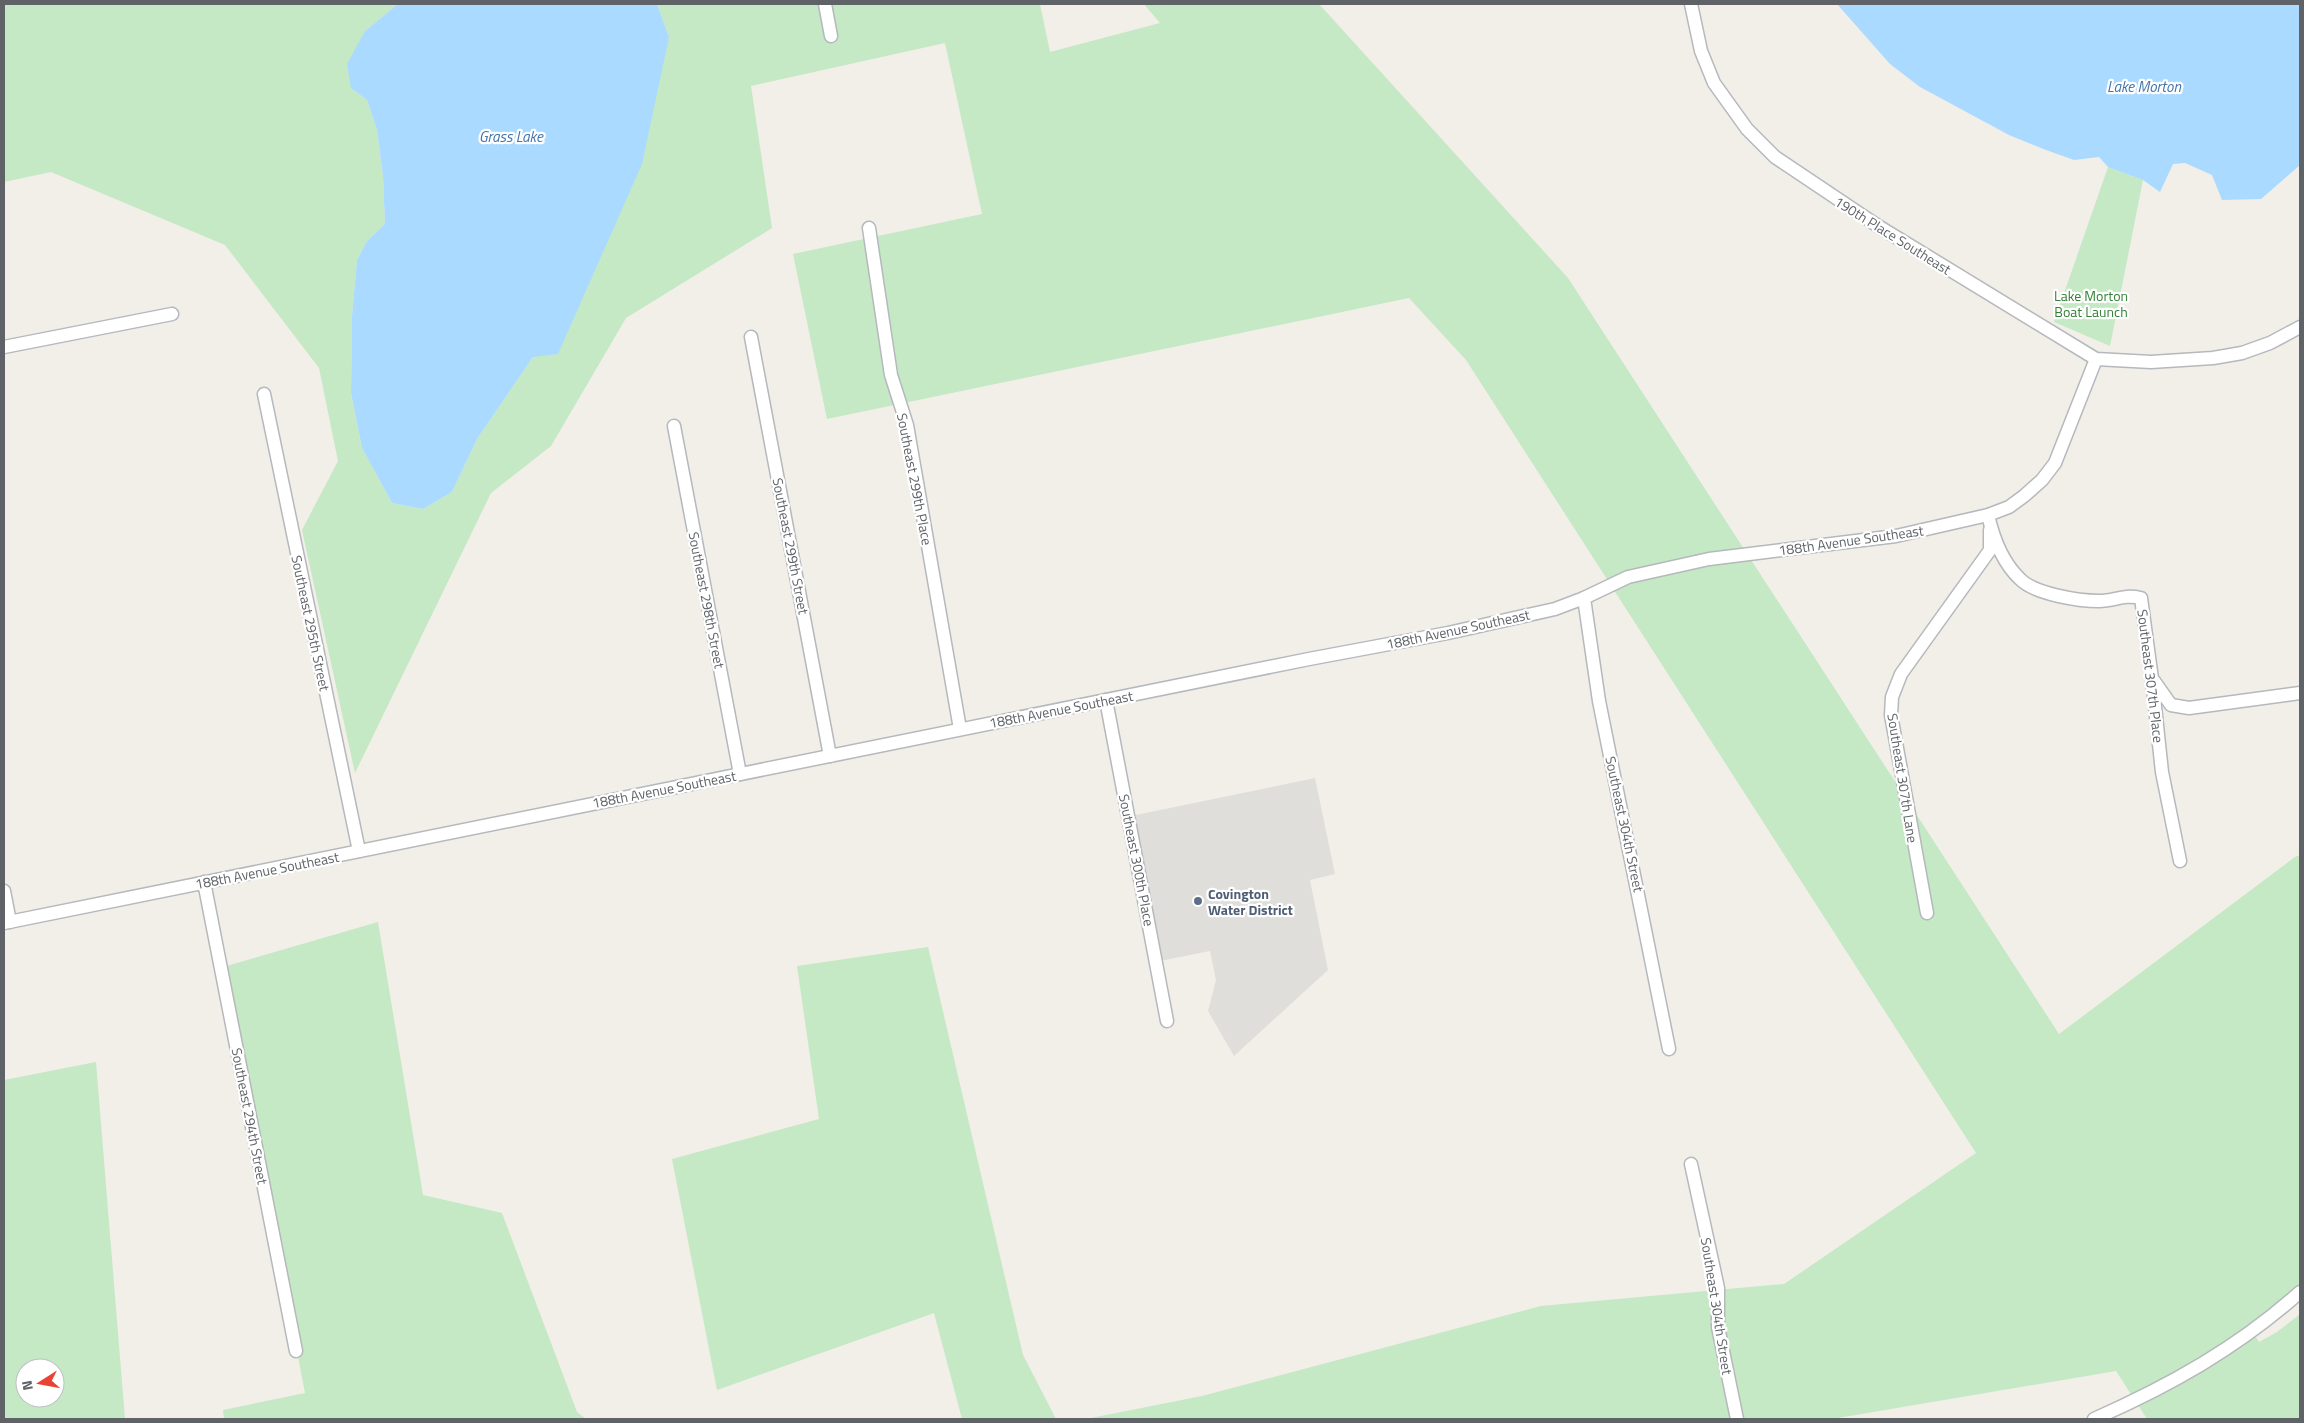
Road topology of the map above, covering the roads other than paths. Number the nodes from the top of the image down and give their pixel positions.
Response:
1 (825, 4) edge
2 (1690, 4) edge
3 (831, 36) dead end
4 (869, 228) dead end
5 (172, 314) dead end
6 (2300, 327) edge
7 (751, 337) dead end
8 (4, 347) edge
9 (2096, 359) junction
10 (264, 394) dead end
11 (674, 426) dead end
12 (1989, 519) junction
13 (1584, 598) junction
14 (2152, 679) junction
15 (2300, 693) edge
16 (1106, 700) junction
17 (960, 730) junction
18 (830, 756) junction
19 (740, 774) junction
20 (359, 851) junction
21 (2180, 862) dead end
22 (204, 882) junction
23 (4, 891) edge
24 (1926, 913) dead end
25 (7, 922) edge
26 (1168, 1020) dead end
27 (1670, 1049) dead end
28 (1691, 1164) dead end
29 (2300, 1292) edge
30 (296, 1350) dead end
31 (1737, 1419) edge
32 (2094, 1419) edge

1 - 3 street
2 - 9 street, 190th Place Southeast
4 - 17 street, Southeast 299th Place
5 - 8 street
6 - 9 street
7 - 18 street, Southeast 299th Street
9 - 12 street, 188th Avenue Southeast
10 - 20 street, Southeast 295th Street
11 - 19 street, Southeast 298th Street
12 - 13 street, 188th Avenue Southeast
12 - 14 street, Southeast 307th Place
12 - 24 street, Southeast 307th Lane
13 - 16 street, 188th Avenue Southeast
13 - 27 street, Southeast 304th Street
14 - 15 street
14 - 21 street, Southeast 307th Place
16 - 17 street, 188th Avenue Southeast
16 - 26 street, Southeast 300th Place
17 - 18 street, 188th Avenue Southeast
18 - 19 street, 188th Avenue Southeast
19 - 20 street, 188th Avenue Southeast
20 - 22 street, 188th Avenue Southeast
22 - 25 street, 188th Avenue Southeast
22 - 30 street, Southeast 294th Street
23 - 25 street
28 - 31 street, Southeast 304th Street
29 - 32 street

